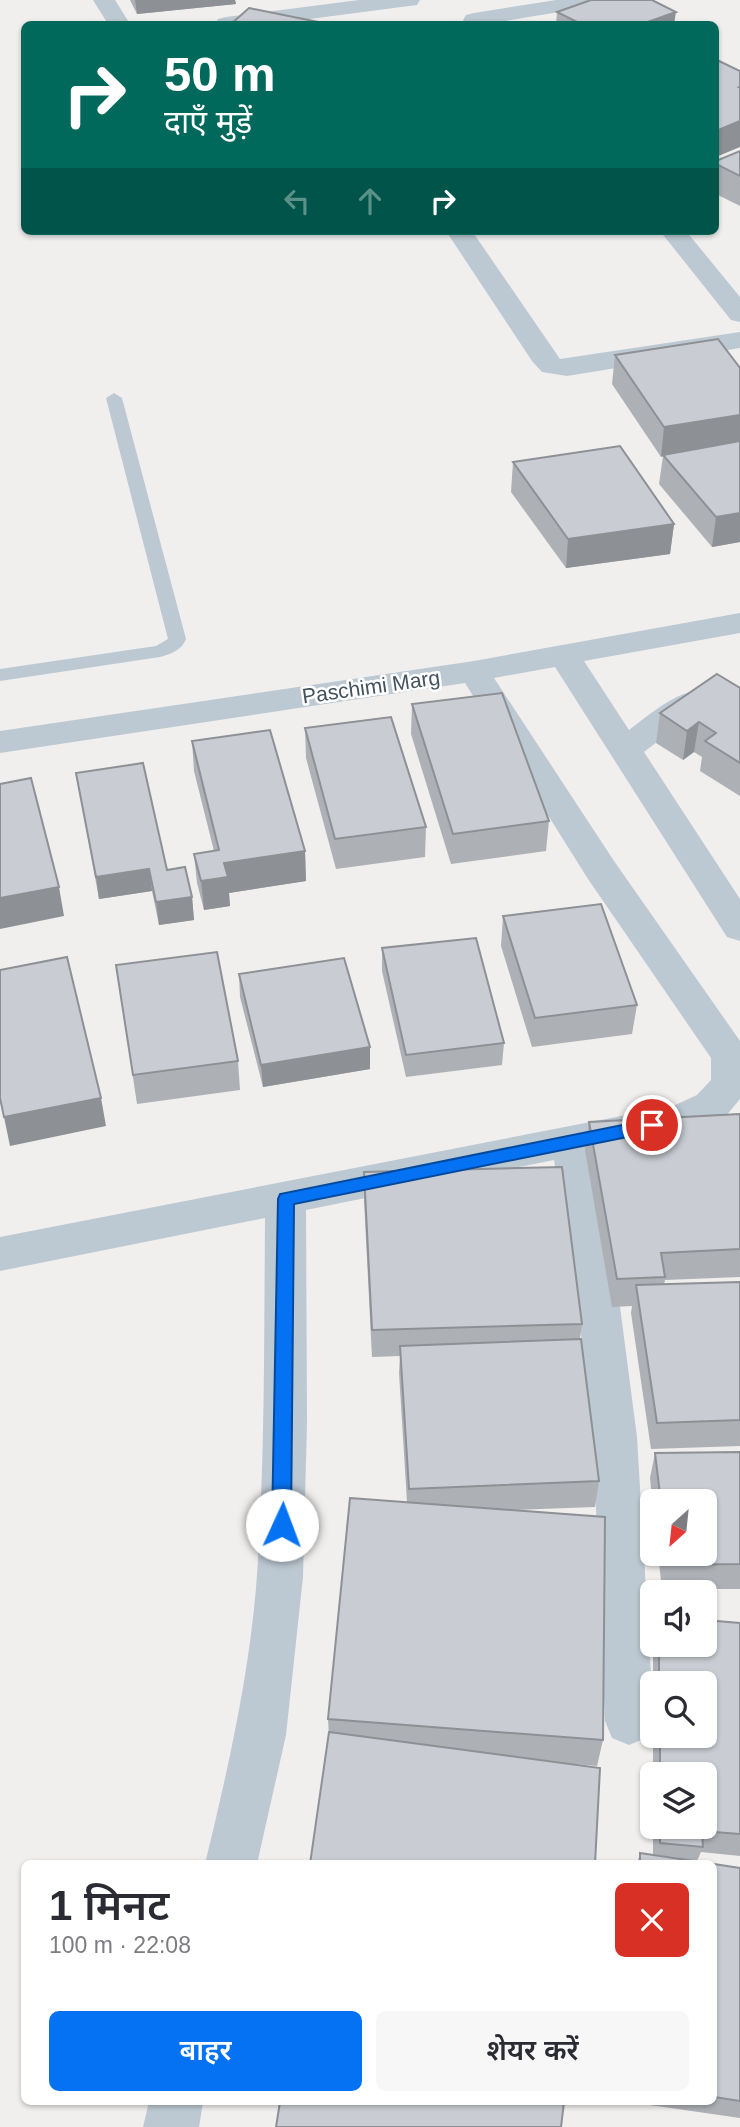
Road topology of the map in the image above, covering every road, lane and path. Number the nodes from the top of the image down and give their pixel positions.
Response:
1 (104, 0) edge
2 (410, 0) edge
3 (596, 0) edge
4 (472, 17) edge
5 (312, 19) edge
6 (117, 21) edge
7 (278, 21) edge
8 (462, 235) edge
9 (676, 235) edge
10 (740, 314) edge
11 (740, 340) edge
12 (114, 398) dead end
13 (740, 623) edge
14 (563, 654) junction
15 (474, 671) junction
16 (0, 675) edge
17 (740, 704) edge
18 (0, 742) edge
19 (626, 749) junction
20 (740, 928) edge
21 (735, 1088) edge
22 (571, 1142) junction
23 (286, 1199) junction
24 (0, 1254) edge
25 (629, 1721) dead end
26 (232, 1860) edge
27 (175, 2105) edge
28 (170, 2127) edge

1 - 6 street
2 - 5 street
3 - 4 street
5 - 7 street
8 - 11 street
9 - 10 street
12 - 16 lane
13 - 14 street, Paschimi Marg
14 - 15 street, Paschimi Marg
14 - 19 street
15 - 18 street, Paschimi Marg
15 - 21 street
17 - 19 street
19 - 20 street
21 - 22 street
22 - 23 street
22 - 25 street
23 - 24 street
23 - 26 street
27 - 28 street

